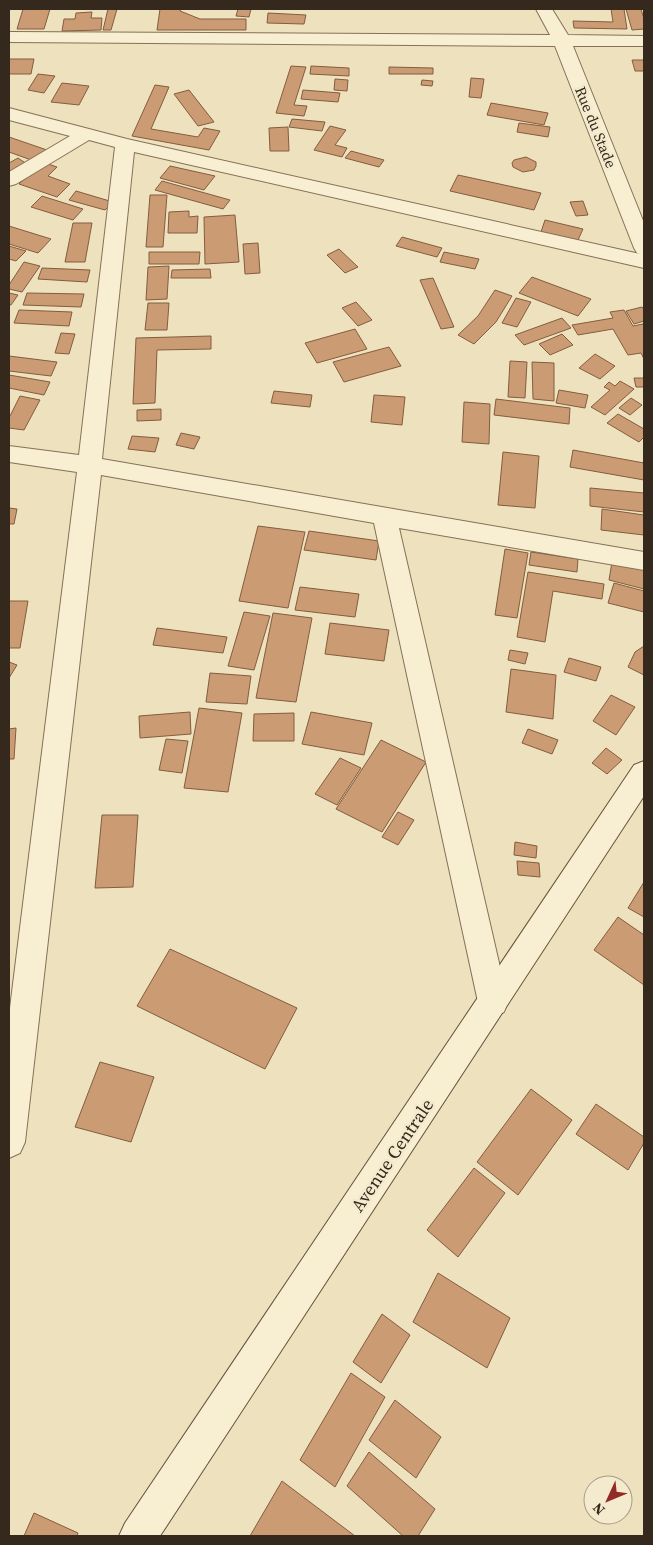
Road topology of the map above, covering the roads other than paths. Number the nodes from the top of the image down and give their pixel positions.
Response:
1 (544, 9) edge
2 (9, 37) edge
3 (562, 41) junction
4 (644, 41) edge
5 (9, 114) edge
6 (86, 134) junction
7 (125, 144) junction
8 (9, 180) edge
9 (644, 248) edge
10 (644, 261) edge
11 (9, 454) edge
12 (90, 465) junction
13 (384, 516) junction
14 (644, 561) edge
15 (644, 773) edge
16 (494, 1002) junction
17 (14, 1068) edge
18 (9, 1142) edge
19 (138, 1536) edge

1 - 3 street, Rue du Stade
2 - 3 street
3 - 4 street
3 - 9 street, Rue du Stade
5 - 6 street
6 - 7 street
6 - 8 street
7 - 10 street
7 - 12 street
11 - 12 street
12 - 13 street
12 - 17 street
13 - 14 street
13 - 16 street
15 - 16 street, Avenue Centrale
16 - 19 street, Avenue Centrale
17 - 18 street

